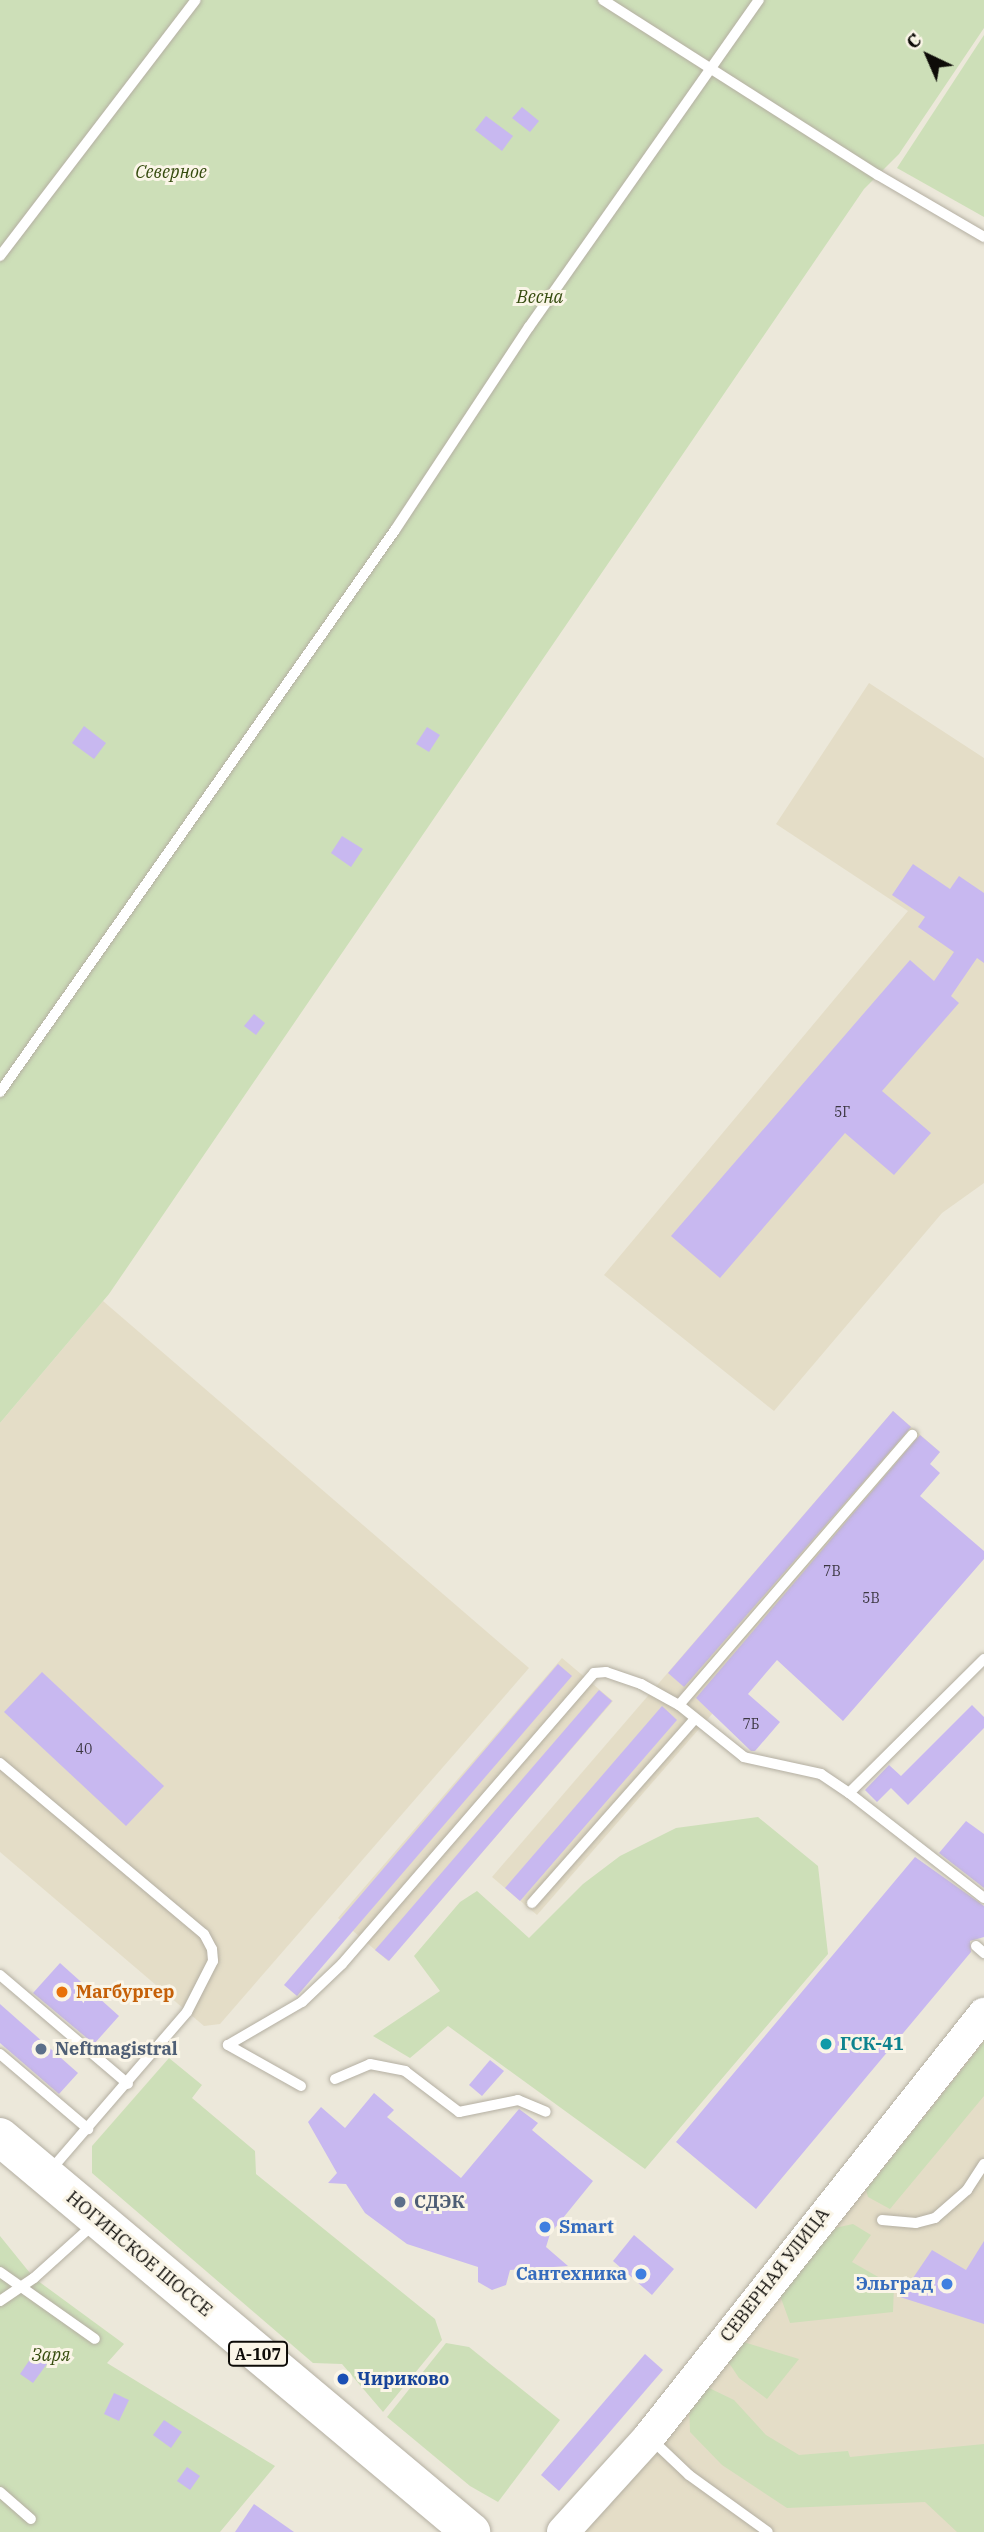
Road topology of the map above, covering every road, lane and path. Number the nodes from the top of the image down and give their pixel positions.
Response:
1 (196, 0) edge
2 (603, 0) edge
3 (759, 0) edge
4 (710, 69) junction
5 (984, 237) edge
6 (0, 256) edge
7 (0, 1092) edge
8 (912, 1435) dead end
9 (984, 1659) edge
10 (679, 1704) junction
11 (695, 1719) junction
12 (0, 1763) edge
13 (849, 1793) junction
14 (984, 1898) edge
15 (533, 1903) dead end
16 (0, 1975) edge
17 (984, 2014) edge
18 (0, 2054) edge
19 (335, 2079) dead end
20 (128, 2084) junction
21 (301, 2086) dead end
22 (546, 2112) dead end
23 (88, 2129) junction
24 (0, 2137) edge
25 (984, 2164) edge
26 (46, 2176) junction
27 (99, 2220) junction
28 (882, 2220) dead end
29 (0, 2272) edge
30 (20, 2287) junction
31 (0, 2301) edge
32 (95, 2339) dead end
33 (649, 2437) junction
34 (0, 2492) edge
35 (31, 2519) dead end
36 (471, 2532) edge
37 (563, 2532) edge
38 (768, 2532) edge

1 - 6 lane
2 - 4 lane
3 - 4 lane
4 - 5 lane
4 - 7 lane
8 - 10 lane
9 - 13 lane
10 - 11 lane
10 - 21 lane
11 - 13 lane
11 - 15 lane
12 - 20 lane
13 - 14 lane
16 - 20 lane
17 - 33 main road, СЕВЕРНАЯ УЛИЦА
18 - 23 lane
19 - 22 lane
20 - 23 lane
23 - 26 lane
24 - 26 highway, НОГИНСКОЕ ШОССЕ / А-107
25 - 28 lane
26 - 27 highway, НОГИНСКОЕ ШОССЕ / А-107
27 - 30 lane
27 - 36 highway, НОГИНСКОЕ ШОССЕ / А-107
29 - 30 lane
30 - 31 lane
30 - 32 lane
33 - 37 main road, СЕВЕРНАЯ УЛИЦА
33 - 38 lane
34 - 35 lane

